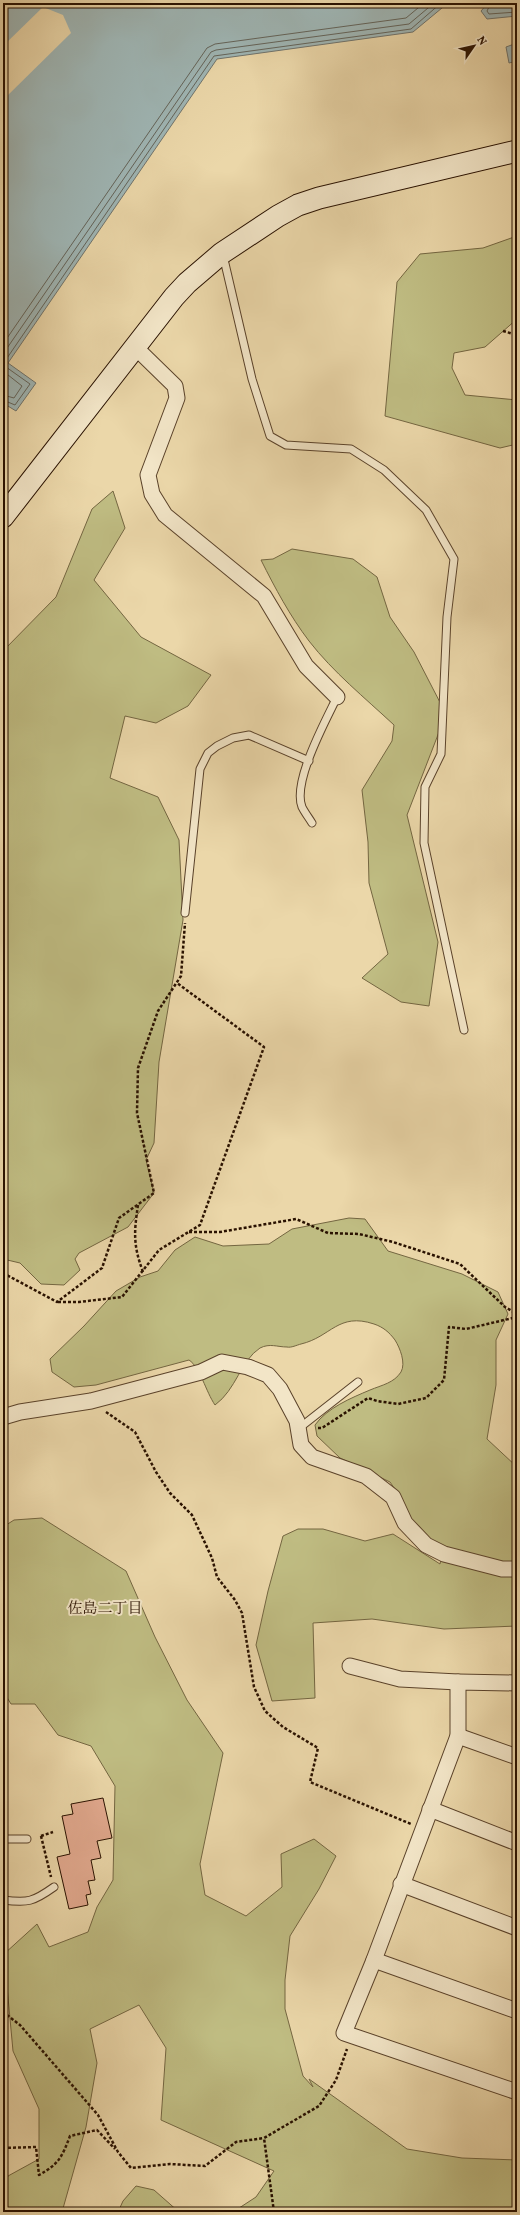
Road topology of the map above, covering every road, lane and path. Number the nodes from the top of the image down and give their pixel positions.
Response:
1 (517, 151) edge
2 (222, 253) junction
3 (503, 331) dead end
4 (517, 336) edge
5 (135, 347) junction
6 (3, 517) edge
7 (337, 697) joint
8 (309, 761) junction
9 (312, 823) dead end
10 (185, 913) joint
11 (177, 983) junction
12 (464, 1030) dead end
13 (138, 1204) junction
14 (188, 1232) junction
15 (143, 1272) junction
16 (3, 1273) edge
17 (57, 1302) junction
18 (517, 1314) edge
19 (517, 1317) edge
20 (358, 1382) dead end
21 (92, 1401) junction
22 (3, 1418) edge
23 (298, 1429) junction
24 (517, 1569) edge
25 (350, 1666) dead end
26 (458, 1682) junction
27 (517, 1683) edge
28 (458, 1736) junction
29 (517, 1757) edge
30 (430, 1809) junction
31 (422, 1829) junction
32 (53, 1832) dead end
33 (42, 1836) junction
34 (3, 1839) edge
35 (26, 1839) joint
36 (517, 1843) edge
37 (401, 1884) junction
38 (54, 1887) joint
39 (3, 1900) edge
40 (517, 1928) edge
41 (374, 1960) junction
42 (517, 2011) edge
43 (3, 2012) edge
44 (352, 2036) junction
45 (517, 2092) edge
46 (264, 2138) junction
47 (3, 2148) edge
48 (118, 2152) junction
49 (274, 2212) edge

1 - 2 street
2 - 5 street
2 - 12 lane
3 - 4 path
5 - 6 street
5 - 7 street
7 - 8 lane
8 - 9 lane
8 - 10 lane
10 - 11 path
11 - 13 path
11 - 14 path
13 - 15 path
13 - 17 path
14 - 15 path
14 - 18 path
15 - 17 path
16 - 17 path
19 - 23 path
20 - 23 lane
21 - 22 street
21 - 23 street
21 - 31 path
23 - 24 street
25 - 26 street
26 - 27 street
26 - 28 street
28 - 29 street
28 - 30 street
30 - 31 street
30 - 36 street
31 - 37 street
32 - 33 path
33 - 35 path
33 - 38 path
34 - 35 lane
37 - 40 street
37 - 41 street
38 - 39 lane
41 - 42 street
41 - 44 street
43 - 48 path
44 - 45 street
44 - 46 path
46 - 48 path
46 - 49 path
47 - 48 path

